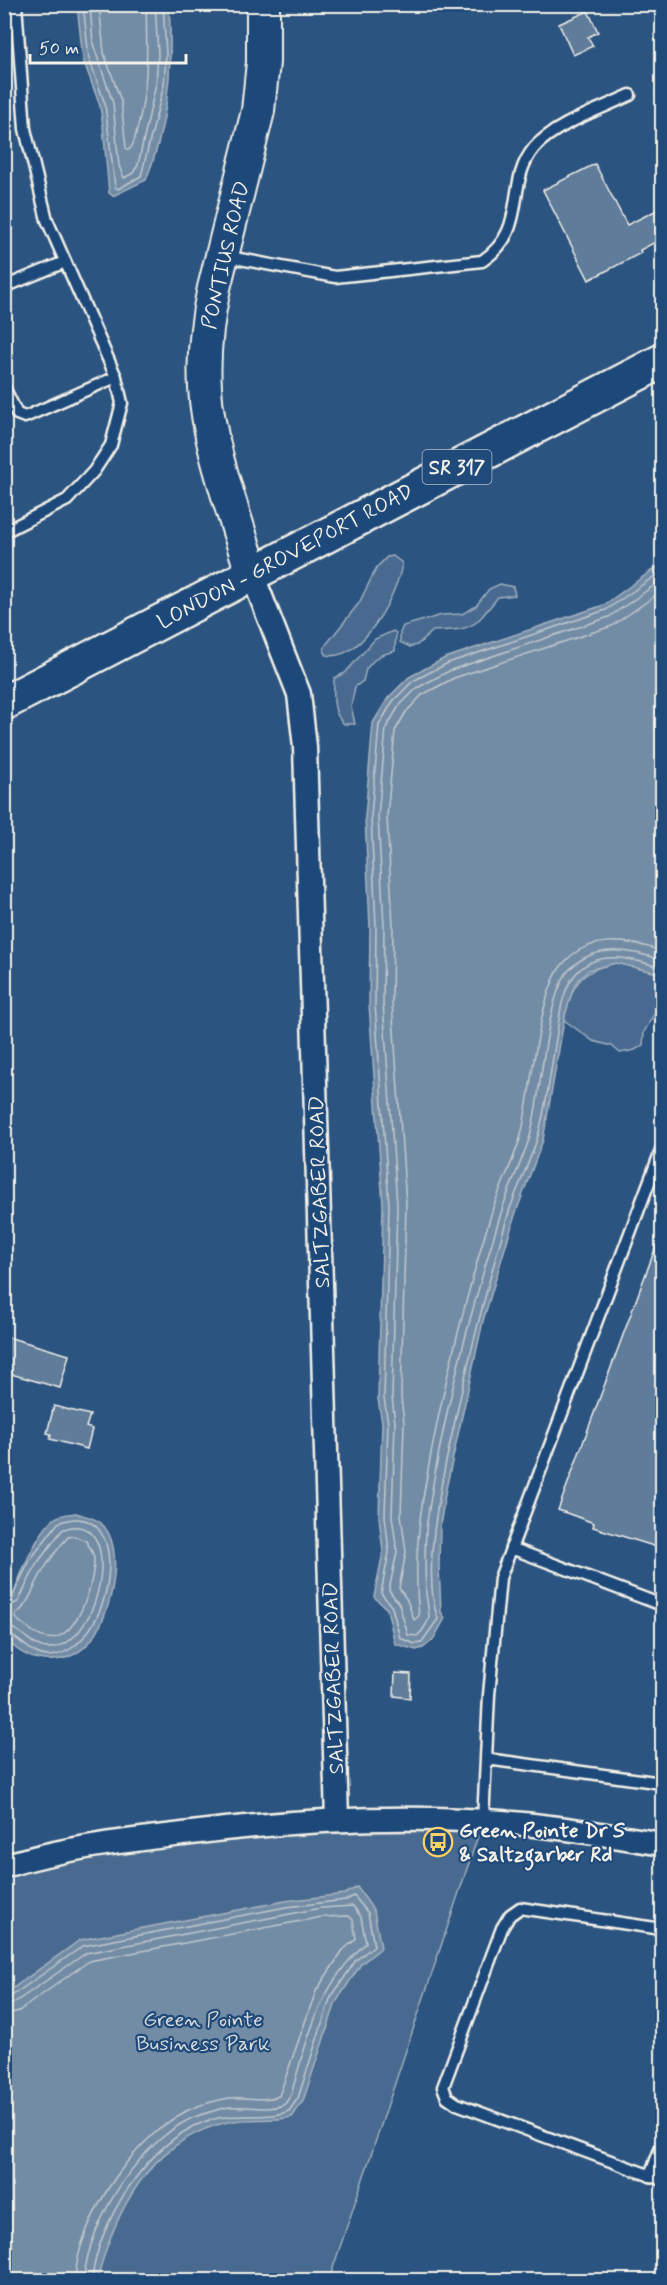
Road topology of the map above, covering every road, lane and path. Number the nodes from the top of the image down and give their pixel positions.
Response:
1 (16, 4) edge
2 (263, 4) edge
3 (630, 94) dead end
4 (223, 256) junction
5 (65, 262) junction
6 (4, 287) edge
7 (663, 361) edge
8 (116, 377) junction
9 (4, 387) edge
10 (4, 532) edge
11 (252, 574) junction
12 (4, 703) edge
13 (663, 1148) edge
14 (511, 1548) junction
15 (663, 1605) edge
16 (487, 1759) junction
17 (663, 1783) edge
18 (337, 1820) junction
19 (483, 1821) junction
20 (663, 1844) edge
21 (4, 1866) edge
22 (663, 1929) edge
23 (663, 2144) edge
24 (650, 2176) junction
25 (663, 2180) edge

1 - 5 lane
2 - 4 street, PONTIUS ROAD
3 - 4 lane
4 - 11 street, PONTIUS ROAD
5 - 6 lane
5 - 8 lane
7 - 11 main road, LONDON - GROVEPORT ROAD / SR 317
8 - 9 lane
8 - 10 lane
11 - 12 main road, LONDON - GROVEPORT ROAD / SR 317
11 - 18 street, SALTZGABER ROAD
13 - 14 lane
14 - 15 lane
14 - 16 lane
16 - 17 lane
16 - 19 lane
18 - 19 street
18 - 21 street
19 - 20 street
22 - 24 lane
23 - 24 lane
24 - 25 lane

